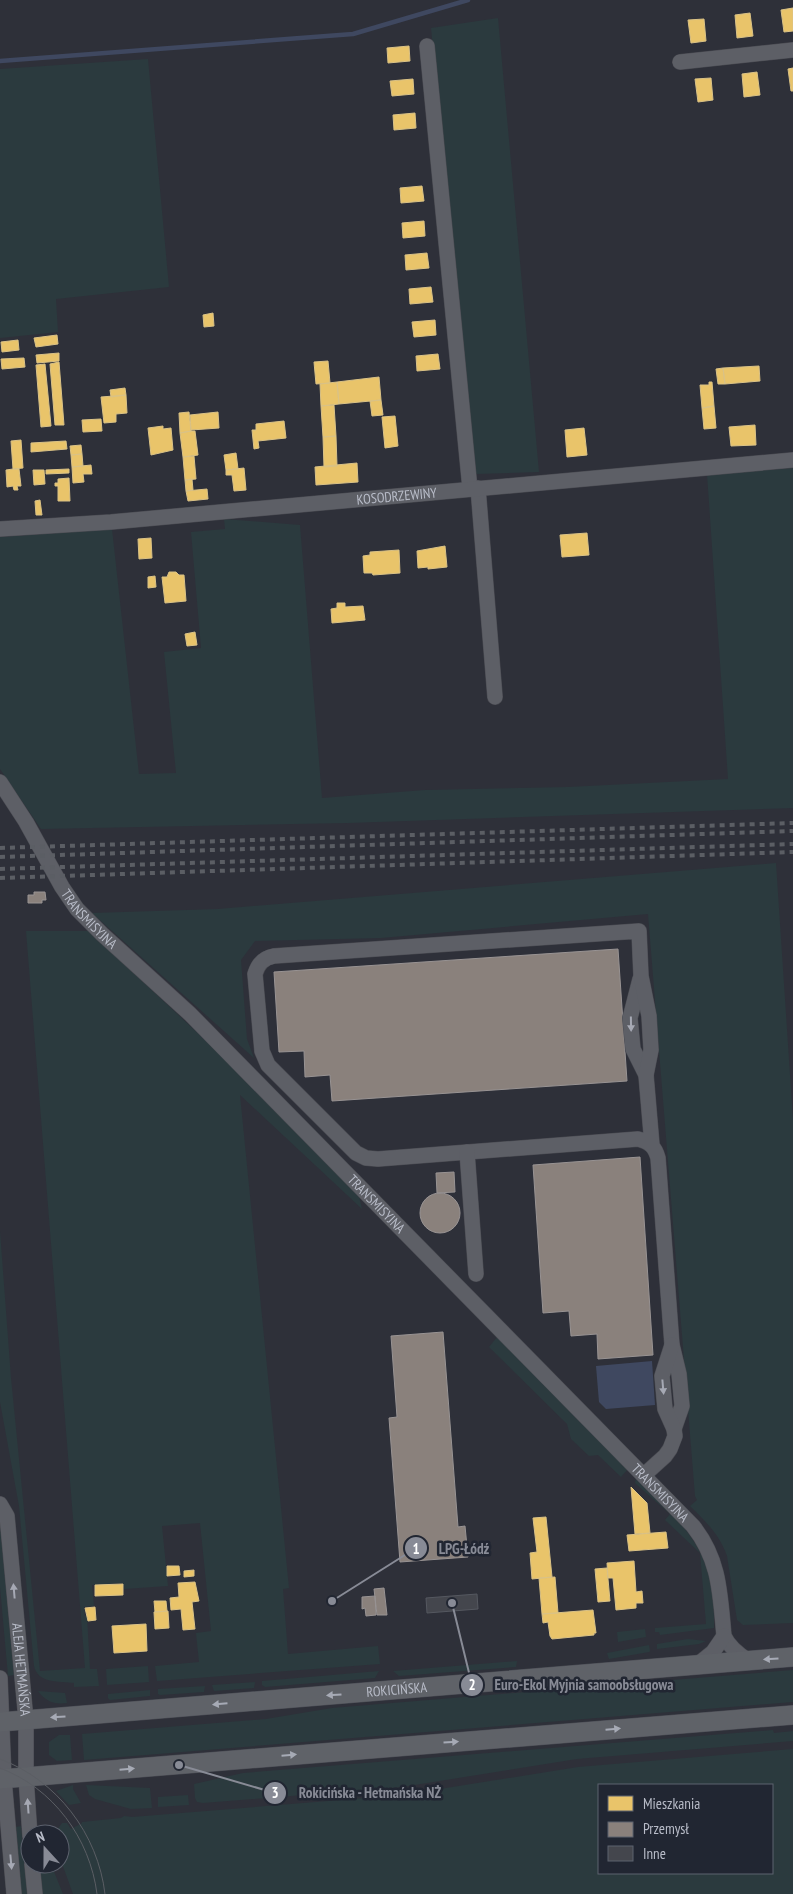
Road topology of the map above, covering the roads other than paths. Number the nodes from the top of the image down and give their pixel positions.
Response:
1 (427, 46) dead end
2 (793, 50) edge
3 (680, 62) dead end
4 (793, 460) edge
5 (474, 489) junction
6 (0, 529) edge
7 (495, 697) dead end
8 (0, 782) edge
9 (652, 1145) junction
10 (468, 1152) junction
11 (476, 1274) dead end
12 (644, 1475) junction
13 (0, 1504) edge
14 (724, 1636) junction
15 (793, 1657) edge
16 (749, 1661) junction
17 (697, 1665) junction
18 (0, 1678) edge
19 (793, 1715) edge
20 (26, 1720) junction
21 (1, 1722) edge
22 (26, 1777) junction
23 (2, 1779) edge
24 (29, 1824) edge
25 (33, 1874) edge
26 (14, 1894) edge
27 (35, 1894) edge

1 - 5 street
2 - 3 street
4 - 5 street, KOSODRZEWINY
5 - 6 street, KOSODRZEWINY
5 - 7 street
8 - 12 street, TRANSMISYJNA
9 - 10 street
9 - 10 street
9 - 12 street
10 - 11 street
12 - 14 street, TRANSMISYJNA
20 -> 13 street, ALEJA HETMAŃSKA
14 - 16 street
14 - 17 street
15 -> 16 main road, ROKICIŃSKA
16 - 17 main road, ROKICIŃSKA
17 -> 20 main road, ROKICIŃSKA
18 - 21 street, ALEJA HETMAŃSKA
22 -> 19 main road
20 - 21 main road, ROKICIŃSKA
20 - 22 street, ALEJA HETMAŃSKA
21 - 23 street, ALEJA HETMAŃSKA
22 - 23 main road
24 -> 22 street, ALEJA HETMAŃSKA
23 -> 26 street, ALEJA HETMAŃSKA
25 - 27 street

